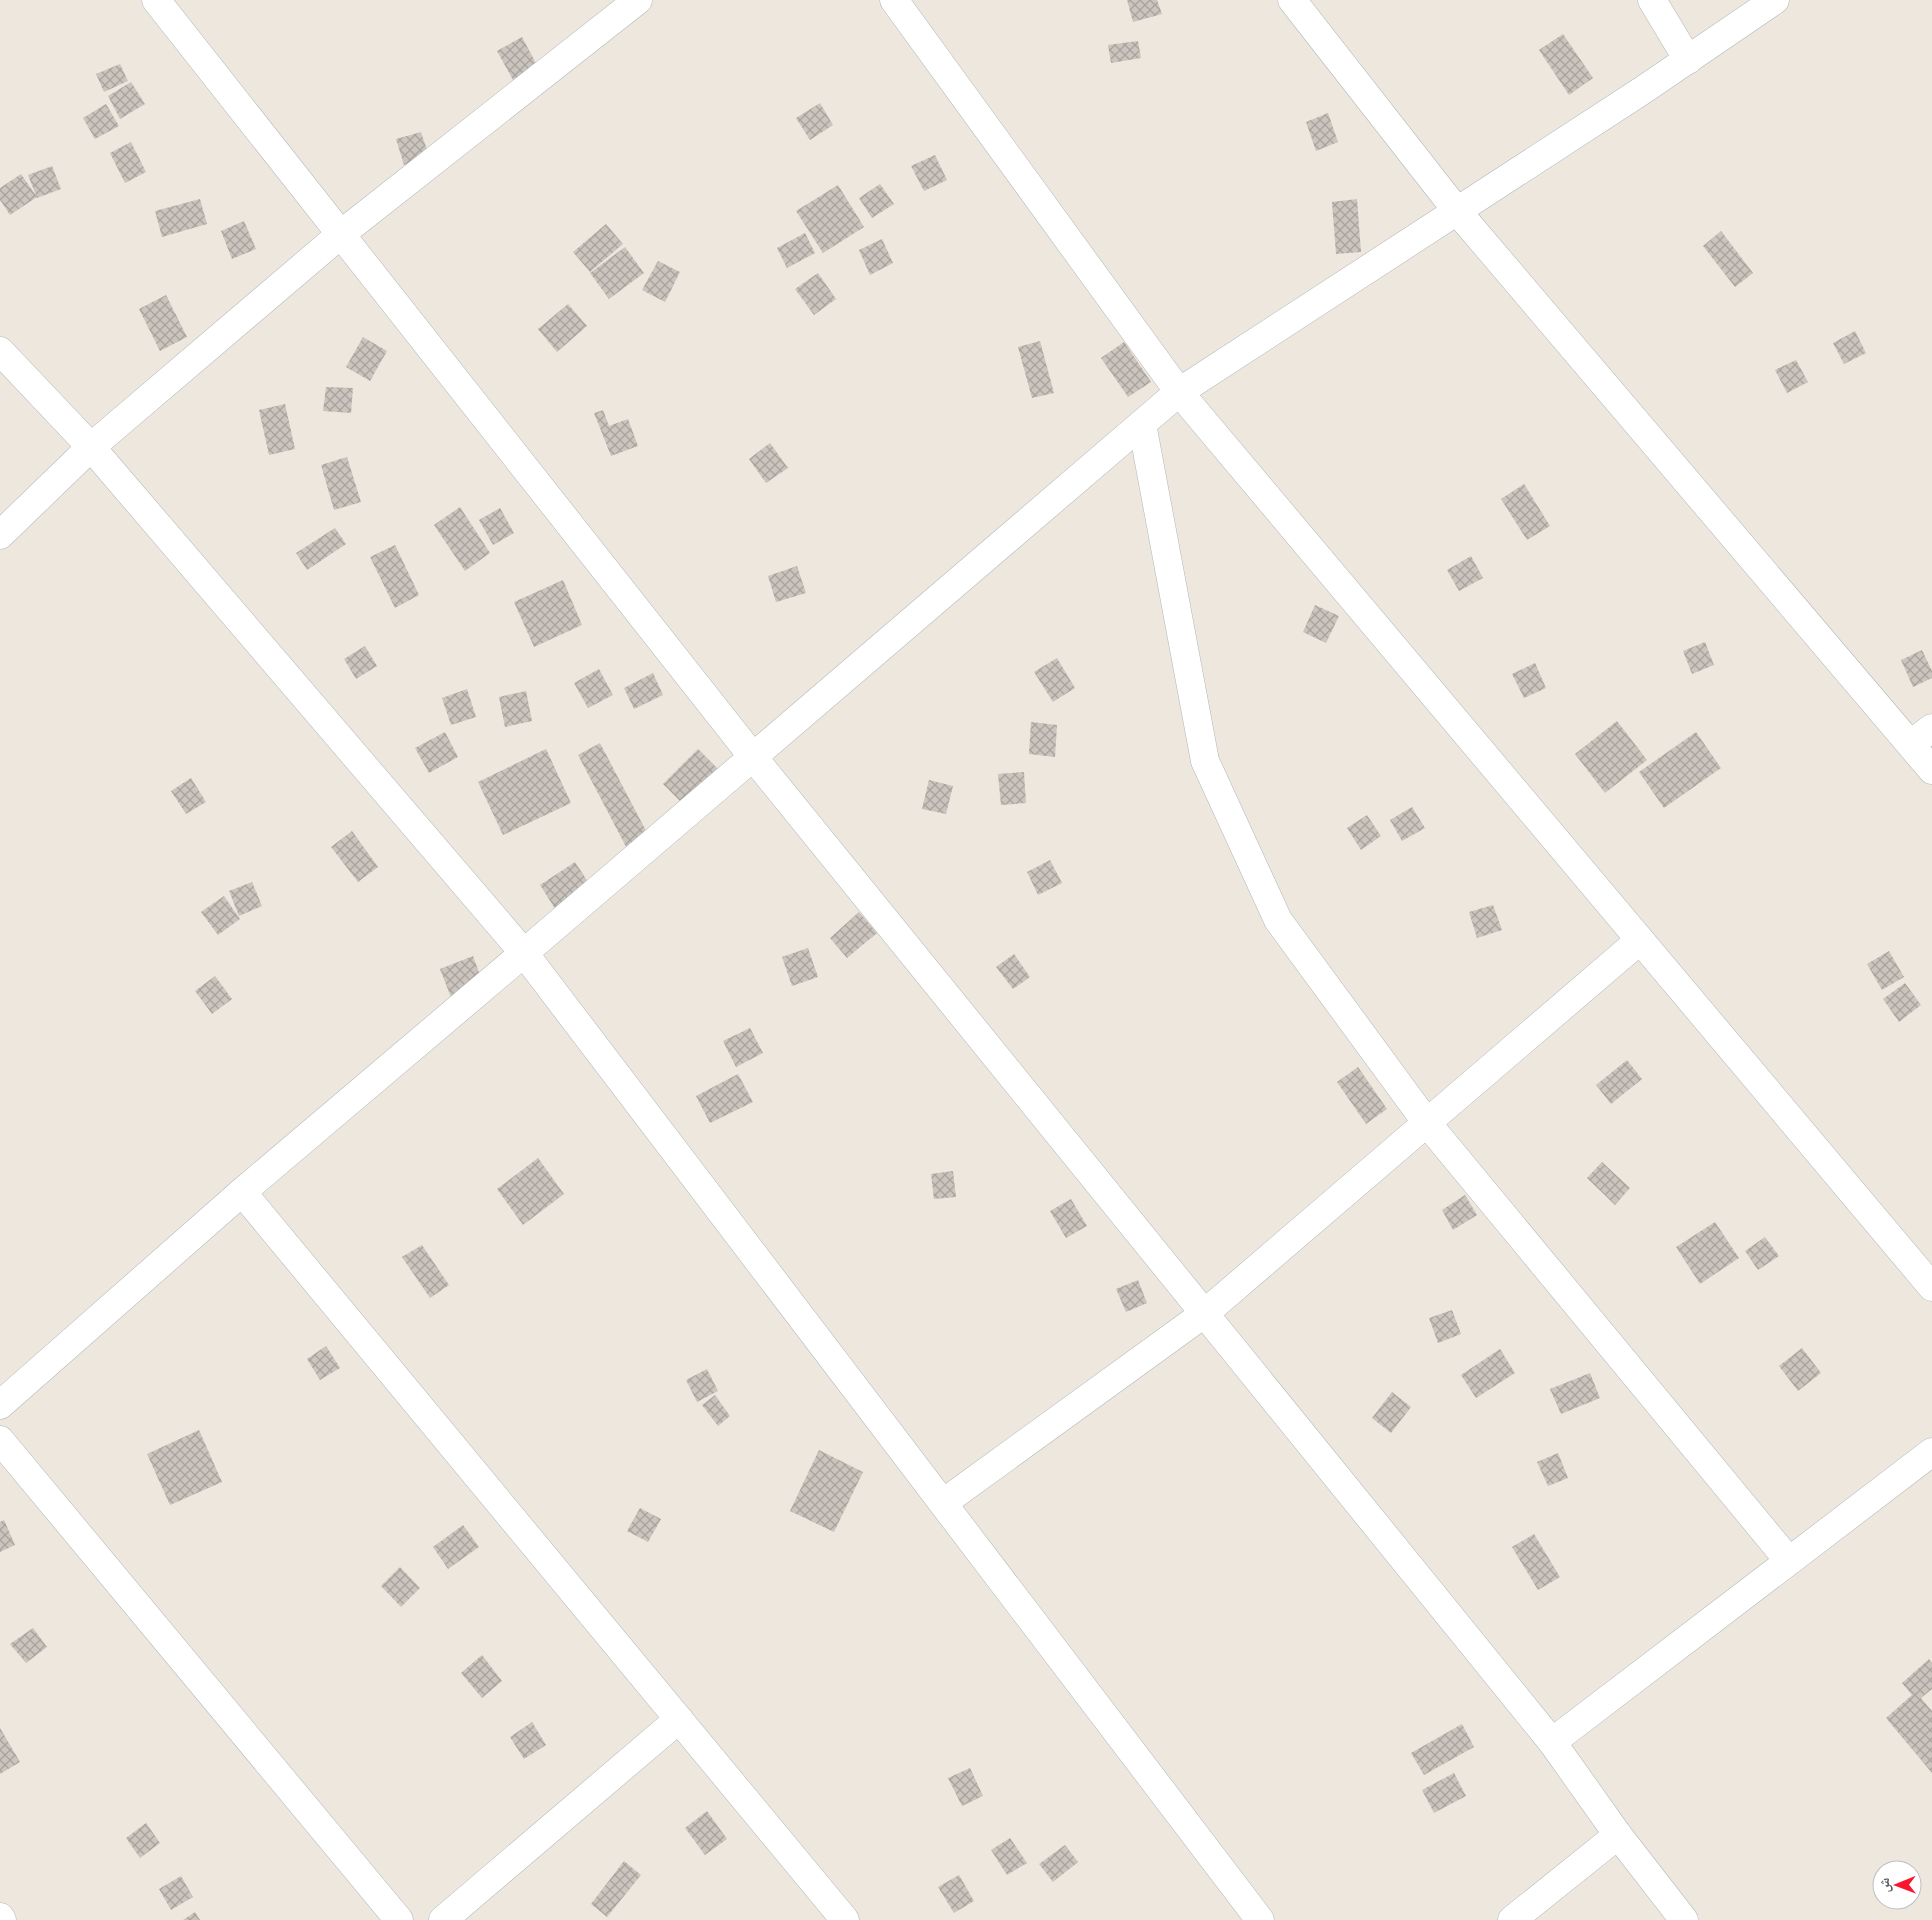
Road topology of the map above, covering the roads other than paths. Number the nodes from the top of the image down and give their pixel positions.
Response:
1 (156, 0) edge
2 (638, 0) edge
3 (894, 0) edge
4 (1292, 0) edge
5 (1652, 0) edge
6 (1775, 0) edge
7 (1688, 60) junction
8 (1456, 211) junction
9 (341, 234) junction
10 (0, 351) edge
11 (1179, 392) junction
12 (1142, 424) junction
13 (91, 447) junction
14 (0, 535) edge
15 (1922, 736) edge
16 (753, 757) junction
17 (1932, 770) edge
18 (1640, 940) junction
19 (524, 953) junction
20 (1427, 1123) junction
21 (242, 1192) junction
22 (1932, 1287) edge
23 (1204, 1313) junction
24 (0, 1405) edge
25 (0, 1440) edge
26 (1932, 1452) edge
27 (943, 1503) junction
28 (1789, 1561) junction
29 (679, 1719) junction
30 (1552, 1742) junction
31 (1618, 1835) junction
32 (399, 1920) edge
33 (443, 1920) edge
34 (846, 1920) edge
35 (1260, 1920) edge
36 (1512, 1920) edge
37 (1684, 1920) edge

1 - 9 street
2 - 9 street
3 - 11 street
4 - 8 street
5 - 7 street
6 - 7 street
7 - 8 street
8 - 11 street
8 - 15 street
9 - 13 street
9 - 16 street
10 - 13 street
11 - 12 street
11 - 18 street
12 - 16 street
12 - 20 street
13 - 14 street
13 - 19 street
15 - 17 street
16 - 19 street
16 - 23 street
18 - 20 street
18 - 22 street
19 - 21 street
19 - 27 street
20 - 23 street
20 - 28 street
21 - 24 street
21 - 29 street
23 - 27 street
23 - 30 street
25 - 32 street
26 - 28 street
27 - 35 street
28 - 30 street
29 - 33 street
29 - 34 street
30 - 31 street
31 - 36 street
31 - 37 street

